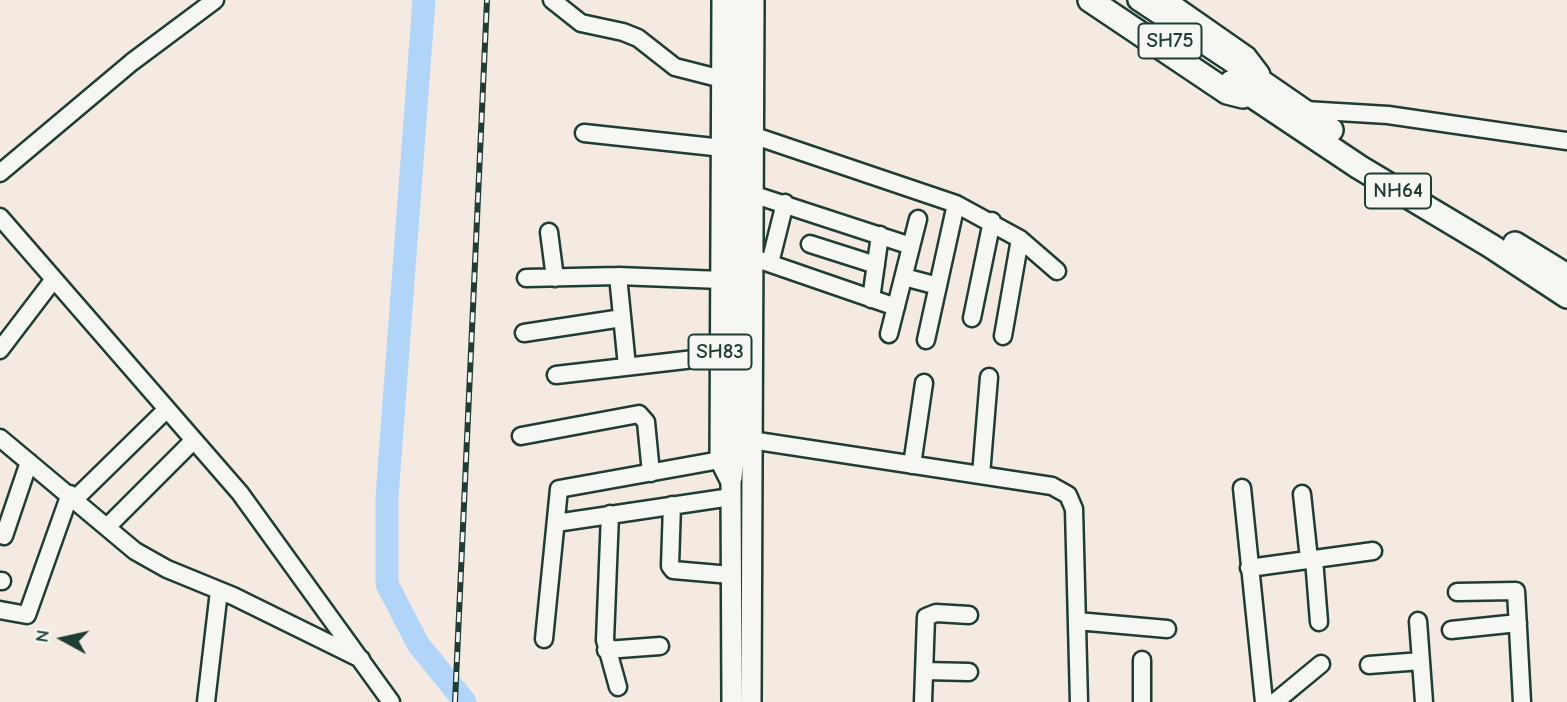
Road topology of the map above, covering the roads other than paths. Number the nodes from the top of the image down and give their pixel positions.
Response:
1 (215, 0) edge
2 (552, 0) edge
3 (722, 0) edge
4 (736, 0) edge
5 (754, 0) edge
6 (1090, 0) edge
7 (1108, 0) edge
8 (1138, 0) edge
9 (1162, 0) edge
10 (1236, 75) junction
11 (722, 79) junction
12 (1263, 93) junction
13 (1303, 110) junction
14 (584, 133) dead end
15 (755, 136) junction
16 (1567, 141) edge
17 (723, 148) junction
18 (0, 173) edge
19 (755, 195) junction
20 (785, 203) junction
21 (956, 204) junction
22 (0, 217) edge
23 (918, 219) dead end
24 (992, 221) junction
25 (549, 232) dead end
26 (880, 235) junction
27 (1020, 239) junction
28 (810, 244) dead end
29 (911, 246) junction
30 (762, 260) junction
31 (876, 265) junction
32 (1057, 271) dead end
33 (618, 275) junction
34 (1567, 276) edge
35 (904, 277) junction
36 (526, 278) dead end
37 (555, 278) junction
38 (54, 279) junction
39 (721, 280) junction
40 (938, 286) junction
41 (1567, 296) edge
42 (871, 299) junction
43 (896, 307) junction
44 (622, 318) junction
45 (972, 318) dead end
46 (524, 333) dead end
47 (889, 334) dead end
48 (1003, 336) dead end
49 (926, 340) dead end
50 (0, 350) edge
51 (720, 356) junction
52 (627, 366) junction
53 (556, 376) dead end
54 (989, 377) dead end
55 (923, 383) dead end
56 (167, 409) junction
57 (521, 436) dead end
58 (0, 438) edge
59 (751, 439) junction
60 (194, 440) junction
61 (720, 460) junction
62 (29, 462) junction
63 (912, 465) junction
64 (651, 473) junction
65 (981, 475) junction
66 (1242, 488) dead end
67 (731, 489) junction
68 (1302, 494) dead end
69 (72, 497) junction
70 (673, 505) junction
71 (610, 514) junction
72 (556, 523) junction
73 (107, 527) junction
74 (4, 536) dead end
75 (1373, 551) dead end
76 (1312, 559) junction
77 (1249, 568) junction
78 (731, 575) junction
79 (219, 591) junction
80 (1457, 592) dead end
81 (0, 610) edge
82 (968, 615) dead end
83 (1077, 621) junction
84 (1418, 621) dead end
85 (1319, 622) dead end
86 (1518, 623) junction
87 (1167, 629) dead end
88 (1451, 630) dead end
89 (544, 639) dead end
90 (660, 646) dead end
91 (606, 650) junction
92 (363, 660) junction
93 (1142, 660) dead end
94 (1421, 661) junction
95 (1321, 664) dead end
96 (1368, 665) dead end
97 (924, 671) junction
98 (969, 672) dead end
99 (618, 687) dead end
100 (206, 702) edge
101 (391, 702) edge
102 (732, 702) edge
103 (751, 702) edge
104 (923, 702) edge
105 (1079, 702) edge
106 (1142, 702) edge
107 (1264, 702) edge
108 (1275, 702) edge
109 (1424, 702) edge
110 (1522, 702) edge

1 - 18 street
2 - 11 street
3 - 11 main road, SH83
4 - 67 main road
5 - 15 main road, SH83
6 - 12 highway
7 - 10 main road, SH75
8 - 10 main road, SH75
9 - 12 highway
10 - 12 highway, NH64
11 - 17 main road, SH83
12 - 13 highway, NH64
12 - 41 highway, NH64
13 - 16 street
13 - 34 highway, NH64
14 - 17 street
15 - 19 main road, SH83
15 - 21 street
17 - 39 main road, SH83
19 - 20 street
19 - 30 main road, SH83
20 - 26 street
20 - 30 street
21 - 24 street
21 - 40 street
22 - 38 street
23 - 29 street
24 - 27 street
24 - 45 street
25 - 37 street
26 - 29 street
26 - 31 street
27 - 32 street
27 - 48 street
28 - 31 street
29 - 35 street
30 - 42 street
30 - 59 main road, SH83
31 - 42 street
33 - 37 street
33 - 39 street
33 - 44 street
35 - 40 street
35 - 43 street
36 - 37 street
38 - 50 street
38 - 56 street
39 - 51 main road, SH83
40 - 49 street
42 - 43 street
43 - 47 street
44 - 46 street
44 - 52 street
51 - 52 street
51 - 61 main road, SH83
52 - 53 street
54 - 65 street
55 - 63 street
56 - 60 street
56 - 69 street
57 - 64 street
58 - 62 street
59 - 63 street
59 - 103 main road, SH83
60 - 73 street
60 - 92 street
61 - 64 street
61 - 67 main road, SH83
62 - 69 street
62 - 74 street
63 - 65 street
64 - 72 street
65 - 83 street
66 - 77 street
67 - 70 street
67 - 78 main road, SH83
68 - 76 street
69 - 73 street
69 - 81 street
70 - 71 street
70 - 78 street
71 - 72 street
71 - 91 street
72 - 89 street
73 - 79 street
75 - 76 street
76 - 77 street
76 - 85 street
77 - 107 street
78 - 102 main road, SH83
79 - 92 street
79 - 100 street
80 - 86 street
82 - 97 street
83 - 87 street
83 - 105 street
84 - 94 street
86 - 88 street
86 - 110 street
90 - 91 street
91 - 99 street
92 - 101 street
93 - 106 street
94 - 96 street
94 - 109 street
95 - 108 street
97 - 98 street
97 - 104 street

